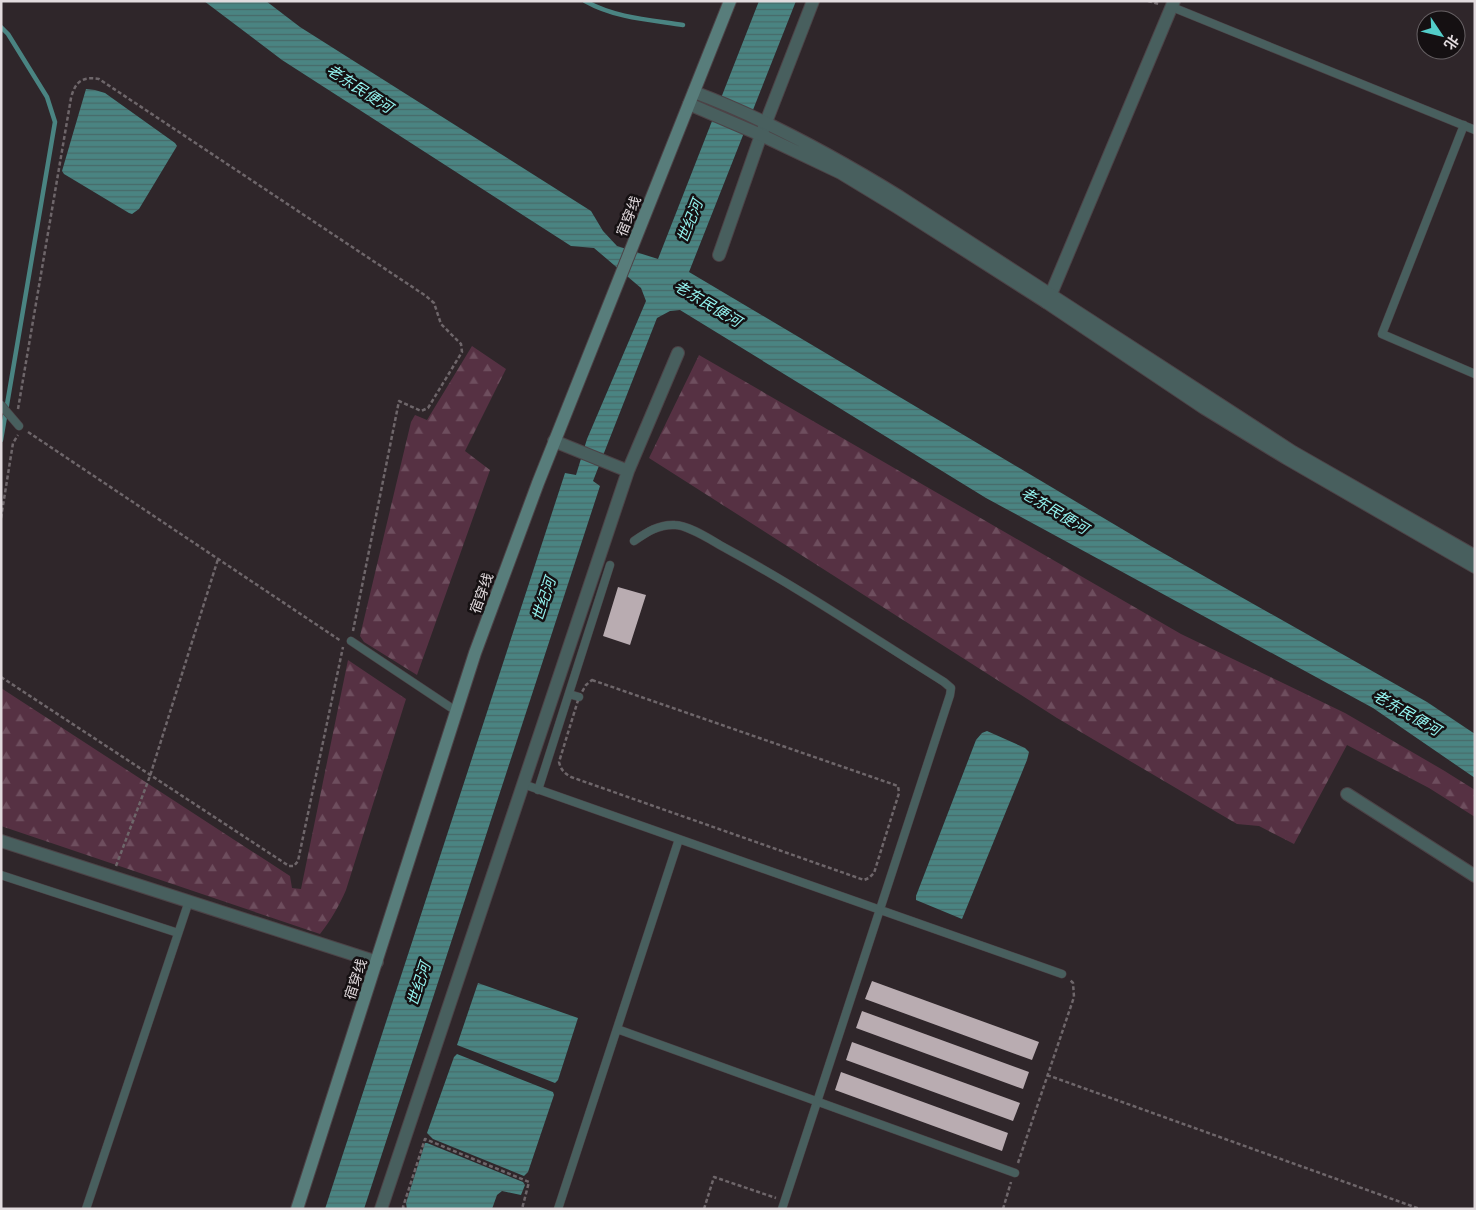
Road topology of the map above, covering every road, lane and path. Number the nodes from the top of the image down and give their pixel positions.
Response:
1 (730, 1) edge
2 (813, 1) edge
3 (1173, 4) edge
4 (694, 92) junction
5 (689, 104) junction
6 (1464, 125) junction
7 (759, 127) junction
8 (1475, 130) edge
9 (720, 255) dead end
10 (1048, 298) junction
11 (678, 354) dead end
12 (1475, 374) edge
13 (1, 405) edge
14 (22, 428) junction
15 (554, 441) junction
16 (628, 471) junction
17 (1, 518) edge
18 (634, 541) dead end
19 (1475, 556) edge
20 (218, 559) junction
21 (610, 565) dead end
22 (1475, 567) edge
23 (351, 640) joint
24 (1, 677) edge
25 (569, 694) junction
26 (579, 698) junction
27 (456, 711) junction
28 (150, 776) junction
29 (523, 784) junction
30 (538, 790) junction
31 (1347, 794) dead end
32 (679, 839) junction
33 (1, 841) edge
34 (1, 875) edge
35 (1475, 876) edge
36 (112, 877) junction
37 (189, 901) junction
38 (880, 911) junction
39 (178, 933) junction
40 (377, 962) junction
41 (1062, 974) joint
42 (617, 1029) junction
43 (1047, 1075) junction
44 (817, 1101) junction
45 (1014, 1173) junction
46 (784, 1200) junction
47 (86, 1209) edge
48 (296, 1209) edge
49 (381, 1209) edge
50 (404, 1209) edge
51 (522, 1209) edge
52 (558, 1209) edge
53 (704, 1209) edge
54 (782, 1209) edge
55 (1002, 1209) edge
56 (1420, 1209) edge

1 - 4 main road, 宿穿线
2 - 7 street
3 - 6 lane
3 - 10 street
4 - 5 main road, 宿穿线
4 - 7 street
5 - 7 street
5 - 15 main road, 宿穿线
6 - 8 lane
6 - 12 lane
7 - 9 street
7 - 10 street
10 - 19 street
10 - 22 street
11 - 16 street
13 - 14 lane
14 - 17 path
14 - 20 path
14 - 23 path
15 - 16 street
15 - 27 main road, 宿穿线
16 - 29 street
18 - 38 lane
20 - 28 path
20 - 28 path
21 - 25 lane
23 - 27 lane
24 - 28 path
25 - 26 lane
25 - 30 lane
26 - 26 path
27 - 40 main road, 宿穿线
28 - 36 path
29 - 30 lane
29 - 49 street
30 - 32 lane
31 - 35 street
32 - 38 lane
32 - 42 lane
33 - 36 street
34 - 39 lane
36 - 37 street
37 - 39 lane
37 - 40 street
38 - 41 lane
38 - 44 lane
39 - 47 lane
40 - 48 main road, 宿穿线
41 - 43 path
42 - 44 lane
42 - 52 lane
43 - 45 path
43 - 56 path
44 - 45 lane
44 - 46 lane
45 - 55 path
46 - 53 path
46 - 54 lane
50 - 51 path

